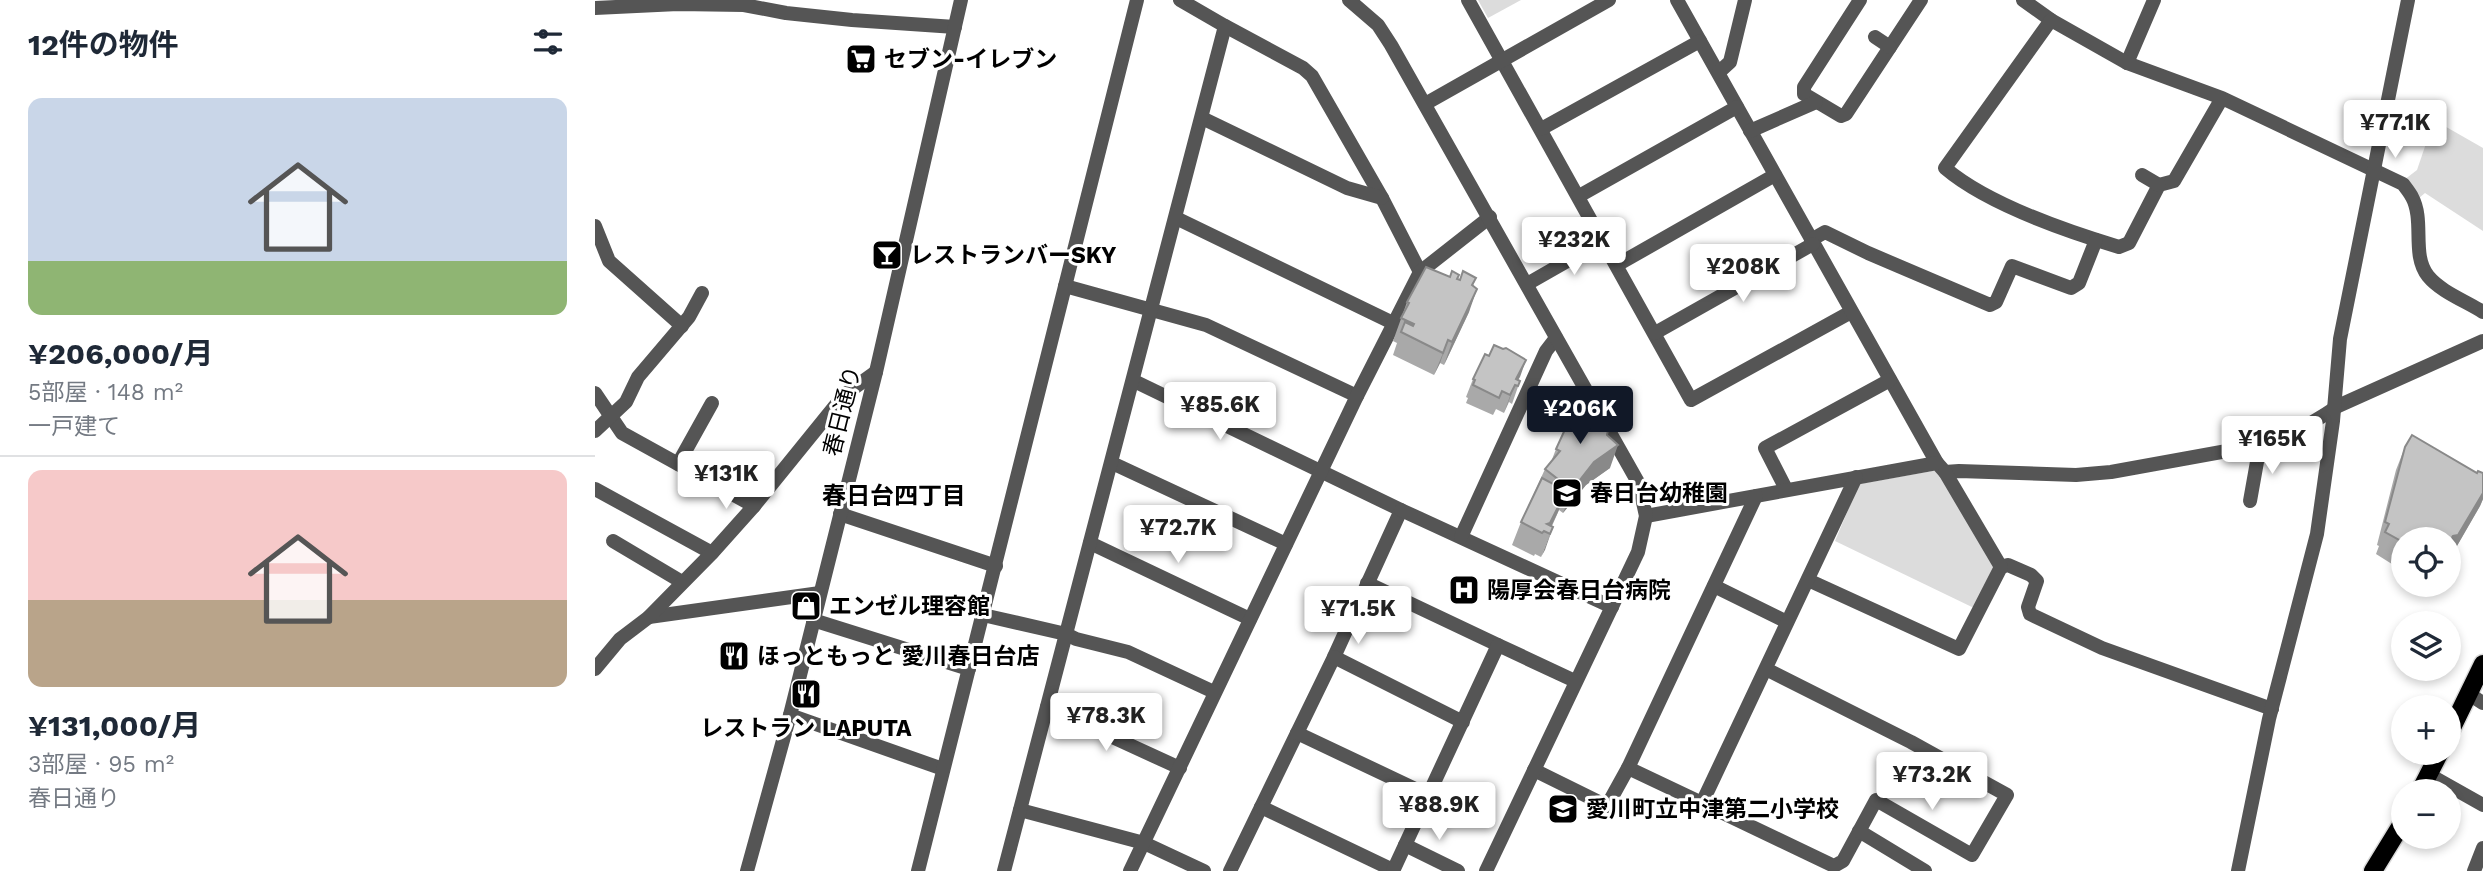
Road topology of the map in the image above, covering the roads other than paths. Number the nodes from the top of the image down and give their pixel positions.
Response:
1 (961, 0) edge
2 (1137, 0) edge
3 (1180, 0) edge
4 (1349, 0) edge
5 (1468, 0) edge
6 (1609, 0) edge
7 (1677, 0) edge
8 (1745, 0) edge
9 (1860, 0) edge
10 (1921, 0) edge
11 (2023, 0) edge
12 (2154, 0) edge
13 (2408, 0) edge
14 (1586, 6) edge
15 (595, 8) edge
16 (2052, 20) junction
17 (1225, 26) junction
18 (955, 27) junction
19 (1875, 37) dead end
20 (1700, 41) junction
21 (1891, 47) junction
22 (1502, 60) junction
23 (2127, 63) junction
24 (1719, 72) junction
25 (2222, 97) junction
26 (1816, 102) junction
27 (1425, 104) junction
28 (1737, 107) junction
29 (1202, 118) junction
30 (1541, 129) junction
31 (1750, 131) junction
32 (2375, 170) junction
33 (1775, 175) junction
34 (2141, 175) dead end
35 (2159, 185) junction
36 (1579, 196) junction
37 (1382, 198) junction
38 (1176, 218) junction
39 (1490, 218) junction
40 (595, 226) edge
41 (1604, 240) junction
42 (2096, 240) junction
43 (1812, 242) junction
44 (1617, 265) junction
45 (1420, 272) junction
46 (1527, 284) junction
47 (1065, 286) junction
48 (702, 293) dead end
49 (1152, 309) junction
50 (1851, 312) junction
51 (2483, 312) edge
52 (1393, 323) junction
53 (682, 326) junction
54 (1655, 333) junction
55 (1556, 338) junction
56 (2483, 341) edge
57 (876, 372) junction
58 (1890, 380) junction
59 (1133, 381) junction
60 (595, 393) edge
61 (1357, 396) junction
62 (712, 403) dead end
63 (2333, 409) junction
64 (611, 418) junction
65 (595, 431) edge
66 (2260, 445) junction
67 (1112, 463) junction
68 (678, 464) junction
69 (1941, 468) junction
70 (1322, 471) junction
71 (1856, 477) junction
72 (595, 489) edge
73 (1786, 489) junction
74 (1756, 496) junction
75 (2250, 501) dead end
76 (754, 506) junction
77 (1401, 510) junction
78 (840, 514) junction
79 (1646, 516) junction
80 (1461, 537) junction
81 (613, 541) dead end
82 (1090, 543) junction
83 (1286, 544) junction
84 (712, 553) junction
85 (996, 566) junction
86 (2001, 567) junction
87 (1808, 580) junction
88 (682, 582) junction
89 (1367, 583) junction
90 (1714, 586) junction
91 (820, 593) junction
92 (1612, 607) junction
93 (983, 615) junction
94 (649, 617) junction
95 (1250, 619) junction
96 (813, 620) junction
97 (1787, 622) junction
98 (1066, 634) junction
99 (1498, 645) junction
100 (1334, 657) junction
101 (2483, 664) edge
102 (595, 669) edge
103 (969, 669) junction
104 (1766, 669) junction
105 (1575, 681) junction
106 (1215, 692) junction
107 (2476, 699) edge
108 (1047, 707) junction
109 (2272, 709) junction
110 (790, 715) junction
111 (2461, 719) edge
112 (1463, 722) junction
113 (1297, 733) junction
114 (2433, 765) edge
115 (1180, 768) junction
116 (1628, 768) junction
117 (943, 769) junction
118 (1534, 770) junction
119 (2428, 774) junction
120 (2426, 779) edge
121 (1428, 795) junction
122 (1702, 803) junction
123 (2483, 805) edge
124 (1261, 807) junction
125 (1020, 810) junction
126 (1859, 831) junction
127 (2391, 842) edge
128 (1144, 843) junction
129 (1405, 845) junction
130 (2483, 848) edge
131 (747, 871) edge
132 (918, 871) edge
133 (1004, 871) edge
134 (1130, 871) edge
135 (1204, 871) edge
136 (1230, 871) edge
137 (1393, 871) edge
138 (1458, 871) edge
139 (1486, 871) edge
140 (1925, 871) edge
141 (2238, 871) edge
142 (2373, 871) edge
143 (2474, 871) edge

1 - 18 street, 春日通り
2 - 47 street
3 - 17 street
4 - 27 street
5 - 22 street
6 - 14 street
7 - 20 street
8 - 24 street
9 - 26 street
10 - 21 street
11 - 16 street
12 - 23 street
13 - 32 street
14 - 22 street
15 - 18 street
16 - 23 street
16 - 42 street
17 - 29 street
17 - 37 street
18 - 57 street, 春日通り
19 - 21 street
20 - 24 street
20 - 30 street
21 - 26 street
22 - 27 street
22 - 30 street
23 - 25 street
24 - 28 street
25 - 32 street
25 - 35 street
26 - 31 street
27 - 39 street
28 - 31 street
28 - 36 street
29 - 37 street
29 - 38 street
30 - 36 street
31 - 33 street
32 - 51 street
32 - 63 street
33 - 43 street
33 - 44 street
34 - 35 street
35 - 42 street
36 - 41 street
37 - 45 street
38 - 49 street
38 - 52 street
39 - 45 street
39 - 46 street
40 - 53 street
41 - 44 street
41 - 46 street
42 - 43 street
43 - 50 street
43 - 54 street
44 - 54 street
45 - 52 street
46 - 55 street
47 - 49 street
47 - 85 street
48 - 53 street
49 - 59 street
49 - 61 street
50 - 54 street
50 - 58 street
52 - 61 street
53 - 64 street
55 - 79 street
55 - 80 street
56 - 63 street
57 - 76 street
57 - 78 street, 春日通り
58 - 69 street
58 - 73 street
59 - 67 street
59 - 70 street
60 - 64 street
61 - 70 street
62 - 68 street
63 - 66 street
63 - 109 street
64 - 65 street
64 - 68 street
66 - 69 street
66 - 75 street
67 - 82 street
67 - 83 street
68 - 76 street
69 - 71 street
69 - 86 street
70 - 77 street
70 - 83 street
71 - 73 street
71 - 87 street
72 - 84 street
73 - 74 street
74 - 79 street
74 - 90 street
76 - 84 street
77 - 80 street
77 - 89 street
78 - 85 street
78 - 91 street, 春日通り
79 - 92 street
80 - 92 street
81 - 88 street
82 - 95 street
82 - 98 street
83 - 95 street
84 - 88 street
85 - 93 street
86 - 87 street
86 - 109 street
87 - 97 street
88 - 94 street
89 - 99 street
89 - 100 street
90 - 97 street
90 - 116 street
91 - 94 street
91 - 96 street, 春日通り
92 - 105 street
93 - 98 street
93 - 103 street
94 - 102 street
95 - 106 street
96 - 103 street
96 - 110 street, 春日通り
97 - 104 street
98 - 106 street
98 - 108 street
99 - 105 street
99 - 112 street
100 - 112 street
100 - 113 street
101 - 107 main road
103 - 117 street
104 - 122 street
104 - 126 street
105 - 118 street
106 - 115 street
107 - 111 main road
108 - 115 street
108 - 125 street
109 - 141 street
110 - 117 street
110 - 131 street, 春日通り
112 - 121 street
113 - 121 street
113 - 124 street
114 - 119 main road
115 - 128 street
116 - 118 street
116 - 122 street
117 - 132 street
118 - 139 street
119 - 120 main road
119 - 123 street
121 - 129 street
122 - 126 street
124 - 136 street
124 - 137 street
125 - 128 street
125 - 133 street
126 - 140 street
127 - 142 main road
128 - 134 street
128 - 135 street
129 - 137 street
129 - 138 street
130 - 143 street

